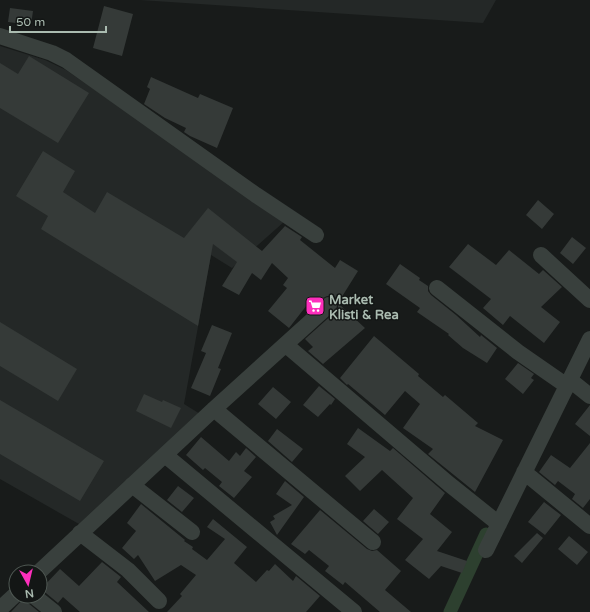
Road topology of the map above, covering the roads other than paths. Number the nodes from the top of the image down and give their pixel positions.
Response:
1 (0, 36) edge
2 (316, 235) dead end
3 (541, 255) dead end
4 (437, 288) dead end
5 (590, 300) edge
6 (329, 305) dead end
7 (590, 339) edge
8 (286, 344) junction
9 (568, 383) junction
10 (590, 396) edge
11 (214, 409) junction
12 (165, 455) junction
13 (524, 472) junction
14 (132, 485) junction
15 (499, 524) junction
16 (590, 526) edge
17 (192, 532) dead end
18 (80, 533) junction
19 (373, 542) dead end
20 (486, 550) dead end
21 (47, 564) edge
22 (159, 601) dead end
23 (8, 602) edge
24 (44, 604) edge
25 (0, 609) edge
26 (54, 612) edge
27 (354, 612) edge

1 - 2 street
3 - 5 street
4 - 9 street
6 - 8 street
7 - 9 street
8 - 11 street
8 - 15 street
9 - 10 street
9 - 13 street
11 - 12 street
11 - 19 street
12 - 14 street
12 - 27 street
13 - 15 street
13 - 16 street
14 - 17 street
14 - 18 street
15 - 20 street
18 - 21 street
18 - 22 street
23 - 25 street
24 - 26 street

